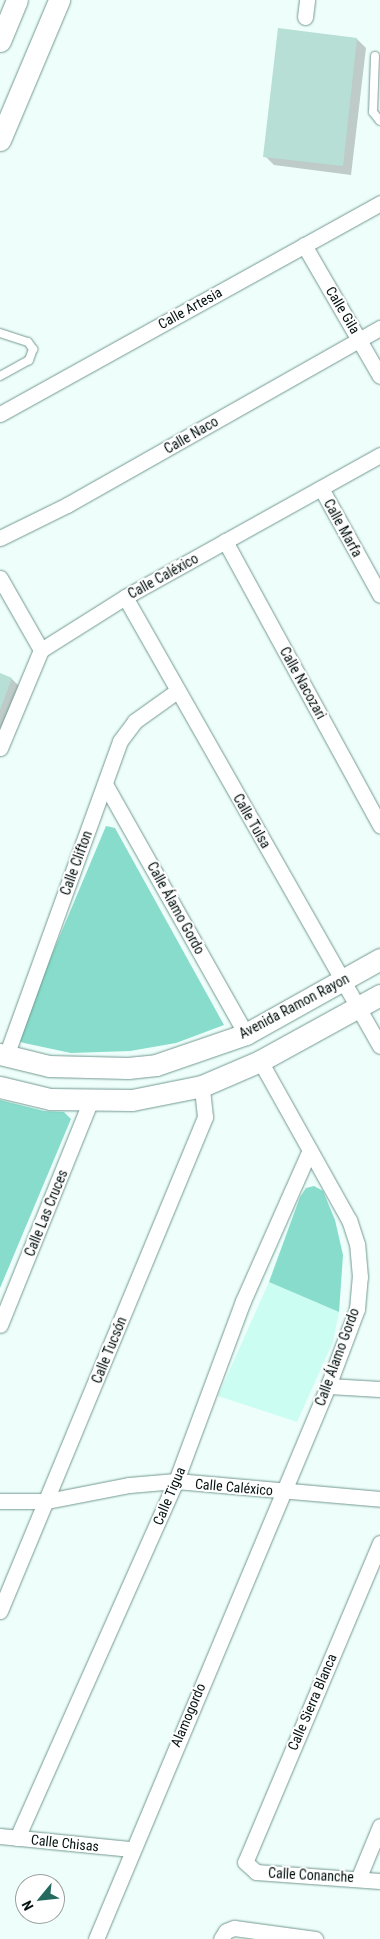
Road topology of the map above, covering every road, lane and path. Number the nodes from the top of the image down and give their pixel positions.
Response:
1 (17, 0) edge
2 (59, 0) edge
3 (307, 0) edge
4 (305, 17) dead end
5 (0, 41) edge
6 (375, 56) dead end
7 (380, 121) edge
8 (0, 140) edge
9 (380, 203) edge
10 (304, 245) junction
11 (380, 328) edge
12 (0, 333) edge
13 (360, 339) junction
14 (0, 376) edge
15 (380, 376) edge
16 (0, 414) edge
17 (380, 455) edge
18 (321, 488) junction
19 (0, 538) edge
20 (225, 541) junction
21 (0, 578) edge
22 (380, 595) edge
23 (125, 596) junction
24 (41, 650) junction
25 (177, 691) junction
26 (0, 748) edge
27 (105, 784) junction
28 (380, 825) edge
29 (380, 959) edge
30 (344, 979) junction
31 (380, 995) edge
32 (358, 1007) junction
33 (246, 1034) junction
34 (380, 1046) edge
35 (3, 1055) edge
36 (260, 1061) junction
37 (202, 1086) junction
38 (0, 1087) edge
39 (91, 1100) junction
40 (310, 1150) junction
41 (0, 1325) edge
42 (328, 1386) junction
43 (380, 1389) edge
44 (176, 1481) junction
45 (284, 1491) junction
46 (380, 1498) edge
47 (0, 1501) edge
48 (47, 1501) junction
49 (380, 1543) edge
50 (0, 1611) edge
51 (380, 1826) edge
52 (0, 1836) edge
53 (17, 1838) junction
54 (131, 1849) junction
55 (245, 1862) joint
56 (359, 1877) junction
57 (380, 1881) edge
58 (96, 1939) edge
59 (221, 1939) edge
60 (315, 1939) edge

1 - 5 main road
2 - 8 main road
3 - 4 street
6 - 7 lane
9 - 10 street, Calle Artesia
10 - 13 street, Calle Gila
10 - 16 street, Calle Artesia
11 - 13 street, Calle Naco
12 - 14 lane
13 - 15 street, Calle Gila
13 - 19 street, Calle Naco
17 - 18 street, Calle Caléxico
18 - 20 street, Calle Caléxico
18 - 22 street, Calle Marfa
20 - 23 street, Calle Caléxico
20 - 28 street, Calle Nacozari
21 - 24 street
23 - 24 street, Calle Caléxico
23 - 25 street, Calle Tulsa
24 - 26 street
25 - 27 street, Calle Clifton
25 - 30 street, Calle Tulsa
27 - 33 street, Calle Álamo Gordo
27 - 35 street, Calle Clifton
29 - 30 main road, Avenida Ramon Rayon
30 - 32 street, Calle Tulsa
30 - 33 main road, Avenida Ramon Rayon
31 - 32 main road
32 - 34 street, Calle Tulsa
32 - 36 main road
33 - 35 main road, Avenida Ramon Rayon
36 - 37 main road
36 - 40 street, Calle Álamo Gordo
37 - 39 main road
37 - 48 street, Calle Tucsón
38 - 39 main road
39 - 41 street, Calle Las Cruces
40 - 42 street, Calle Álamo Gordo
40 - 44 street, Calle Tigua
42 - 43 street
42 - 45 street, Calle Álamo Gordo
44 - 45 street, Calle Caléxico
44 - 48 street, Calle Caléxico
44 - 53 street, Calle Tigua
45 - 46 street, Calle Caléxico
45 - 54 street, Alamogordo
47 - 48 street, Calle Caléxico
48 - 50 street, Calle Tucsón
49 - 55 street, Calle Sierra Blanca
51 - 56 street
52 - 53 street, Calle Chisas
53 - 54 street, Calle Chisas
54 - 58 street, Alamogordo
55 - 56 street, Calle Conanche
56 - 57 street, Calle Conanche
59 - 60 street

